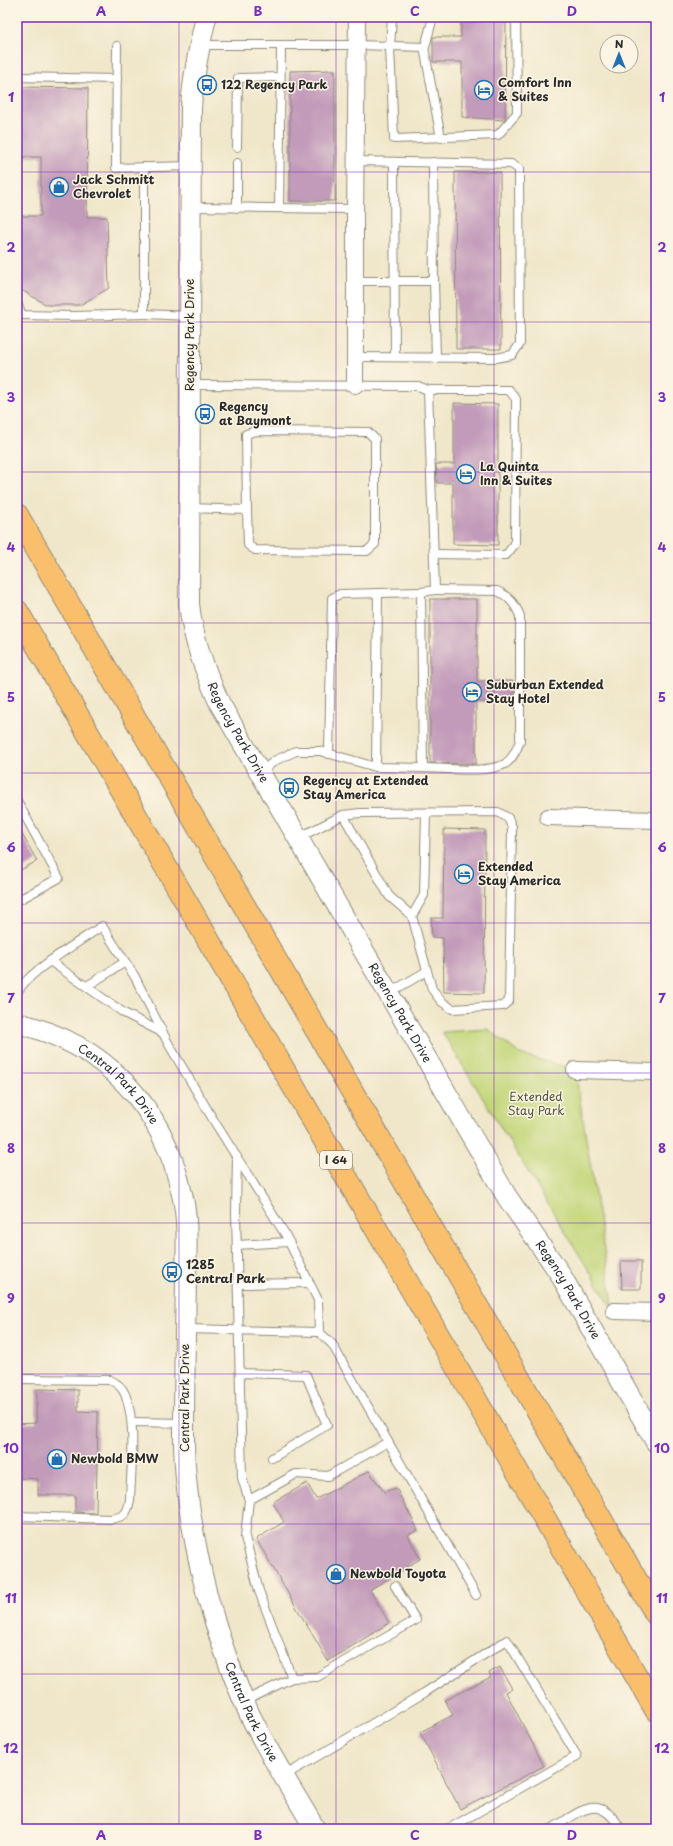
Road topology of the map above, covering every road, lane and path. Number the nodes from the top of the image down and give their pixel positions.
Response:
1 (206, 17) edge
2 (357, 17) edge
3 (392, 17) edge
4 (433, 17) edge
5 (516, 17) edge
6 (281, 45) junction
7 (357, 45) junction
8 (117, 46) dead end
9 (199, 46) junction
10 (390, 47) junction
11 (424, 47) junction
12 (17, 77) edge
13 (280, 77) junction
14 (117, 79) junction
15 (441, 138) junction
16 (237, 147) dead end
17 (355, 161) junction
18 (394, 162) junction
19 (433, 162) junction
20 (237, 163) dead end
21 (191, 166) junction
22 (144, 167) junction
23 (191, 207) junction
24 (237, 208) junction
25 (279, 208) junction
26 (355, 209) junction
27 (355, 281) junction
28 (394, 281) junction
29 (434, 281) junction
30 (17, 303) edge
31 (144, 314) junction
32 (190, 316) junction
33 (355, 357) junction
34 (394, 357) junction
35 (436, 358) junction
36 (190, 385) junction
37 (355, 385) junction
38 (428, 390) junction
39 (189, 508) junction
40 (248, 510) junction
41 (19, 515) edge
42 (435, 554) junction
43 (435, 590) junction
44 (421, 592) junction
45 (378, 593) junction
46 (17, 611) edge
47 (329, 754) junction
48 (376, 767) junction
49 (423, 768) junction
50 (260, 772) junction
51 (17, 801) edge
52 (426, 813) junction
53 (343, 815) junction
54 (548, 818) dead end
55 (656, 820) edge
56 (298, 838) junction
57 (17, 901) edge
58 (412, 916) junction
59 (50, 961) junction
60 (125, 962) junction
61 (427, 971) junction
62 (87, 986) junction
63 (17, 993) edge
64 (389, 993) junction
65 (17, 1022) edge
66 (163, 1033) junction
67 (575, 1070) dead end
68 (656, 1072) edge
69 (237, 1157) junction
70 (289, 1242) junction
71 (237, 1245) junction
72 (309, 1282) junction
73 (238, 1284) junction
74 (614, 1311) dead end
75 (656, 1312) edge
76 (185, 1329) junction
77 (239, 1330) junction
78 (319, 1332) junction
79 (240, 1373) junction
80 (17, 1379) edge
81 (132, 1422) junction
82 (184, 1424) junction
83 (388, 1442) junction
84 (656, 1442) edge
85 (272, 1458) dead end
86 (249, 1500) junction
87 (17, 1516) edge
88 (395, 1586) dead end
89 (476, 1595) dead end
90 (656, 1614) edge
91 (292, 1678) junction
92 (244, 1701) junction
93 (656, 1710) edge
94 (284, 1776) junction
95 (315, 1829) edge
96 (448, 1829) edge
97 (551, 1829) edge
98 (621, 1829) edge

1 - 9 street, Regency Park Drive
2 - 7 street
3 - 10 lane
4 - 11 lane
5 - 15 lane
6 - 7 lane
6 - 9 lane
6 - 13 lane
7 - 10 lane
7 - 17 street
8 - 14 lane
9 - 21 street, Regency Park Drive
10 - 11 lane
10 - 15 lane
11 - 15 lane
12 - 14 lane
13 - 16 lane
13 - 25 lane
14 - 22 lane
17 - 18 lane
17 - 26 street
18 - 19 lane
18 - 28 lane
19 - 29 lane
19 - 35 lane
20 - 24 lane
21 - 22 lane
21 - 23 street, Regency Park Drive
22 - 31 lane
23 - 24 lane
23 - 32 street, Regency Park Drive
24 - 25 lane
25 - 26 lane
26 - 27 street
27 - 28 lane
27 - 33 street
28 - 29 lane
28 - 34 lane
29 - 35 lane
30 - 31 lane
31 - 32 lane
32 - 36 street, Regency Park Drive
33 - 34 lane
33 - 37 street
34 - 35 lane
36 - 37 lane
36 - 39 street, Regency Park Drive
37 - 38 lane
38 - 42 lane
38 - 42 lane
39 - 40 lane
39 - 50 street, Regency Park Drive
40 - 40 lane
41 - 90 highway
42 - 43 lane
43 - 44 lane
43 - 49 lane
44 - 45 lane
44 - 49 lane
45 - 47 lane
45 - 48 lane
46 - 93 highway, I 64
47 - 48 lane
47 - 50 lane
48 - 49 lane
50 - 56 street, Regency Park Drive
51 - 57 lane
52 - 53 lane
52 - 58 lane
52 - 61 lane
53 - 56 lane
53 - 58 lane
54 - 55 street
56 - 64 street, Regency Park Drive
58 - 61 lane
59 - 60 lane
59 - 62 lane
59 - 63 lane
60 - 62 lane
60 - 66 lane
61 - 64 lane
62 - 66 lane
64 - 84 street, Regency Park Drive
65 - 76 street, Central Park Drive
66 - 69 lane
67 - 68 street
69 - 70 lane
69 - 71 lane
70 - 71 lane
70 - 72 lane
71 - 73 lane
72 - 73 lane
72 - 78 lane
73 - 77 lane
74 - 75 street
76 - 77 lane
76 - 82 street, Central Park Drive
77 - 78 lane
77 - 79 lane
78 - 83 lane
79 - 85 lane
79 - 86 lane
80 - 81 lane
81 - 82 lane
81 - 87 lane
82 - 92 street, Central Park Drive
83 - 86 lane
83 - 89 lane
86 - 91 lane
88 - 91 lane
91 - 92 lane
92 - 94 street, Central Park Drive
94 - 95 street, Central Park Drive
94 - 96 lane
97 - 98 lane

